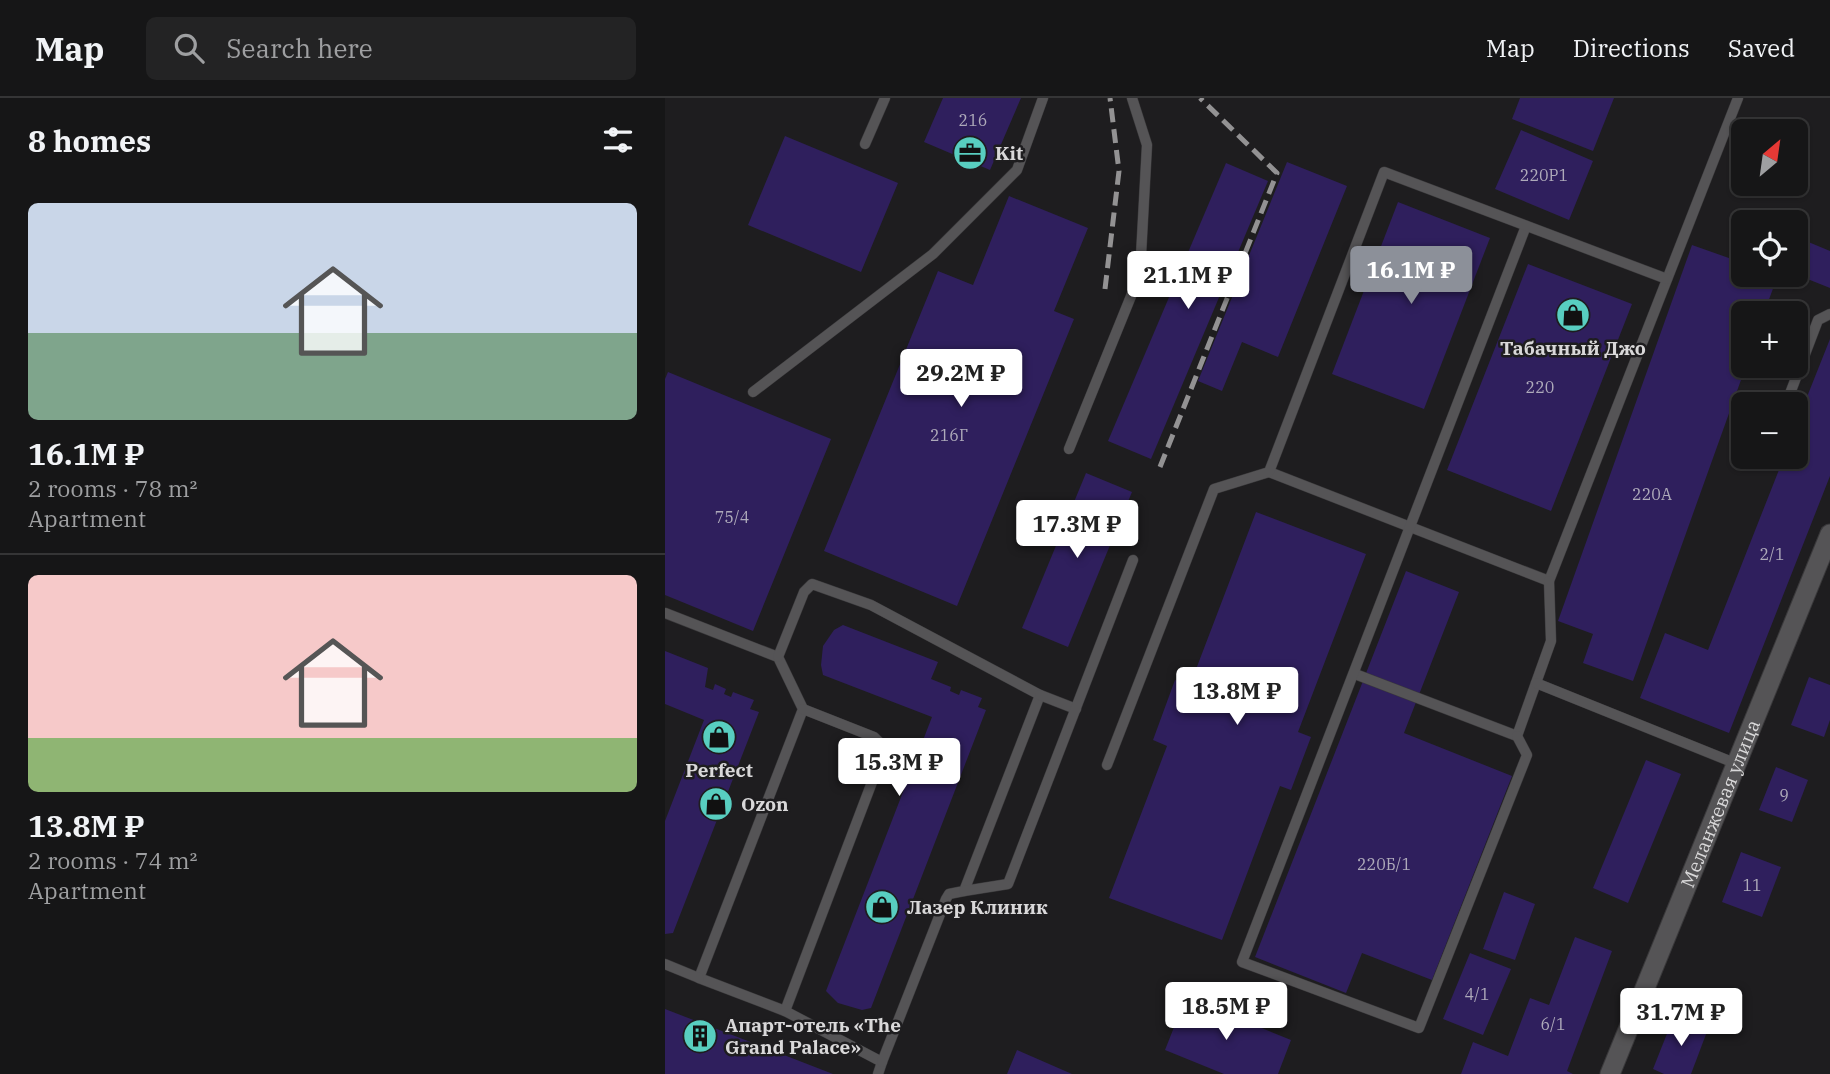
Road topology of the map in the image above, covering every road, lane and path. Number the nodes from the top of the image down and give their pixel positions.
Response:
1 (885, 98) edge
2 (1044, 98) edge
3 (1132, 98) edge
4 (1738, 98) edge
5 (865, 144) dead end
6 (1526, 226) junction
7 (1667, 279) junction
8 (1830, 314) edge
9 (753, 392) dead end
10 (1791, 392) edge
11 (1069, 449) dead end
12 (1269, 472) junction
13 (1411, 527) junction
14 (1830, 534) edge
15 (1133, 560) dead end
16 (1549, 582) junction
17 (665, 613) edge
18 (778, 657) junction
19 (1355, 674) junction
20 (1536, 684) junction
21 (1040, 695) junction
22 (803, 709) junction
23 (1076, 709) junction
24 (1517, 736) junction
25 (1737, 764) junction
26 (1107, 765) dead end
27 (964, 891) junction
28 (665, 964) edge
29 (699, 978) junction
30 (785, 1011) junction
31 (883, 1062) junction
32 (878, 1074) edge
33 (1610, 1074) edge

1 - 5 lane
2 - 9 lane
3 - 11 lane
4 - 7 lane
6 - 7 lane
6 - 12 lane
6 - 13 lane
7 - 16 lane
8 - 10 lane
12 - 13 lane
12 - 26 lane
13 - 16 lane
13 - 19 lane
14 - 25 street, Меланжевая улица
15 - 23 lane
16 - 20 lane
17 - 18 lane
18 - 21 lane
18 - 22 lane
19 - 24 lane
19 - 24 lane
20 - 24 lane
20 - 25 lane
21 - 23 lane
21 - 27 lane
22 - 29 lane
22 - 30 lane
23 - 27 lane
25 - 33 street, Меланжевая улица
27 - 31 lane
28 - 29 lane
29 - 30 lane
30 - 31 lane
31 - 32 lane

